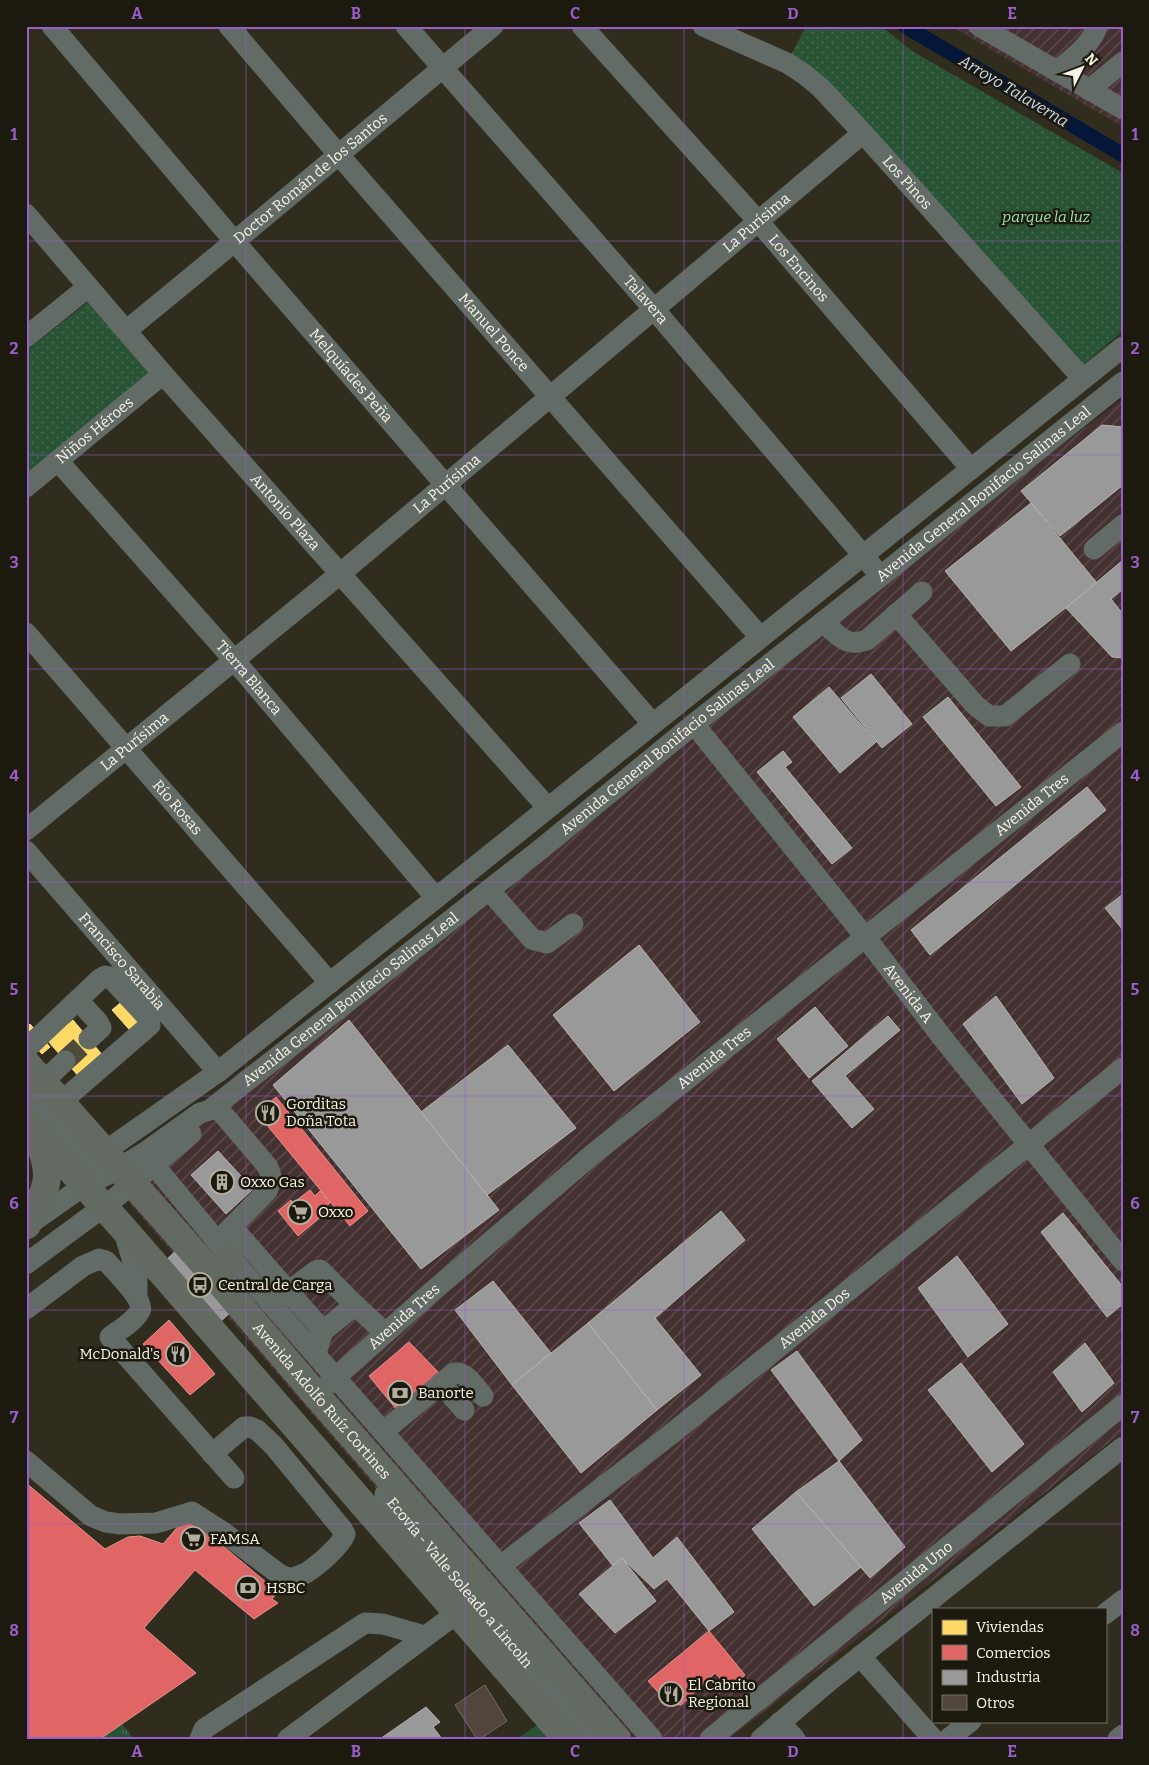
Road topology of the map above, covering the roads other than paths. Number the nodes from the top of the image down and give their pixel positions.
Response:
1 (52, 26) edge
2 (229, 26) edge
3 (406, 26) edge
4 (493, 26) edge
5 (582, 26) edge
6 (703, 26) edge
7 (980, 26) edge
8 (1097, 26) edge
9 (1123, 62) edge
10 (442, 68) junction
11 (1057, 71) junction
12 (1089, 90) junction
13 (1123, 109) edge
14 (863, 132) junction
15 (338, 154) junction
16 (26, 214) edge
17 (758, 221) junction
18 (235, 242) junction
19 (88, 286) junction
20 (653, 308) junction
21 (127, 330) junction
22 (26, 337) edge
23 (1123, 347) edge
24 (1123, 368) edge
25 (1090, 373) junction
26 (163, 374) junction
27 (1118, 393) edge
28 (550, 397) junction
29 (58, 461) junction
30 (971, 469) junction
31 (445, 484) junction
32 (26, 487) edge
33 (1123, 525) edge
34 (1094, 549) dead end
35 (863, 555) junction
36 (341, 573) junction
37 (881, 576) junction
38 (922, 592) dead end
39 (896, 614) junction
40 (823, 622) junction
41 (26, 633) edge
42 (760, 637) junction
43 (235, 661) junction
44 (1070, 664) dead end
45 (652, 723) junction
46 (694, 724) junction
47 (1123, 732) edge
48 (128, 748) junction
49 (548, 808) junction
50 (522, 829) junction
51 (26, 830) edge
52 (540, 849) junction
53 (26, 851) edge
54 (489, 890) junction
55 (436, 898) junction
56 (573, 924) dead end
57 (866, 938) junction
58 (330, 983) junction
59 (78, 1000) junction
60 (327, 1016) junction
61 (278, 1024) junction
62 (90, 1040) tunnel mouth
63 (26, 1049) edge
64 (65, 1061) tunnel mouth
65 (1123, 1068) edge
66 (218, 1072) junction
67 (33, 1102) edge
68 (213, 1108) junction
69 (1028, 1144) junction
70 (150, 1159) junction
71 (110, 1182) junction
72 (27, 1226) edge
73 (124, 1228) junction
74 (223, 1249) junction
75 (172, 1254) dead end
76 (1123, 1261) edge
77 (26, 1264) edge
78 (131, 1290) junction
79 (280, 1298) junction
80 (355, 1305) junction
81 (26, 1309) edge
82 (323, 1331) junction
83 (385, 1333) junction
84 (316, 1353) junction
85 (337, 1377) junction
86 (441, 1383) junction
87 (316, 1395) junction
88 (483, 1396) dead end
89 (1123, 1405) edge
90 (464, 1410) dead end
91 (1106, 1418) junction
92 (296, 1428) junction
93 (384, 1431) junction
94 (1123, 1438) edge
95 (274, 1446) junction
96 (1123, 1447) edge
97 (212, 1454) junction
98 (321, 1457) junction
99 (26, 1461) edge
100 (298, 1476) junction
101 (234, 1478) dead end
102 (502, 1565) junction
103 (1123, 1600) edge
104 (457, 1613) junction
105 (1106, 1613) edge
106 (426, 1636) junction
107 (860, 1656) junction
108 (808, 1658) junction
109 (828, 1682) junction
110 (780, 1722) junction
111 (970, 1722) edge
112 (1123, 1735) edge
113 (200, 1739) edge
114 (288, 1739) edge
115 (567, 1739) edge
116 (581, 1739) edge
117 (590, 1739) edge
118 (617, 1739) edge
119 (652, 1739) edge
120 (710, 1739) edge
121 (761, 1739) edge
122 (795, 1739) edge
123 (933, 1739) edge
124 (948, 1739) edge
125 (1118, 1739) edge

1 - 18 street, Melquíades Peña
2 - 15 street, Manuel Ponce
3 - 10 street, Talavera
4 - 10 street, Doctor Román de los Santos
5 - 17 street, Los Encinos
6 - 14 street, Los Pinos
7 - 11 street
8 - 11 street
9 - 12 street
10 - 15 street, Doctor Román de los Santos
10 - 20 street, Talavera
11 - 12 street
12 - 13 street
14 - 17 street, La Purísima
14 - 25 street, Los Pinos
15 - 18 street, Doctor Román de los Santos
15 - 28 street, Manuel Ponce
16 - 19 street, Antonio Plaza
17 - 20 street, La Purísima
17 - 30 street, Los Encinos
18 - 21 street, Doctor Román de los Santos
18 - 31 street, Melquíades Peña
19 - 21 street, Antonio Plaza
19 - 22 street
20 - 28 street, La Purísima
20 - 35 street, Talavera
21 - 26 street, Antonio Plaza
23 - 25 street
24 - 25 street
25 - 30 street
26 - 29 street, Niños Héroes
26 - 36 street, Antonio Plaza
27 - 37 street, Avenida General Bonifacio Salinas Leal
28 - 31 street, La Purísima
28 - 42 street, Manuel Ponce
29 - 32 street, Niños Héroes
29 - 43 street, Tierra Blanca
30 - 35 street
31 - 36 street, La Purísima
31 - 45 street, Melquíades Peña
33 - 34 street
35 - 37 street, Talavera
35 - 42 street
36 - 43 street, La Purísima
36 - 49 street, Antonio Plaza
37 - 40 street, Avenida General Bonifacio Salinas Leal
38 - 39 street
39 - 40 street
39 - 44 street
40 - 46 street, Avenida General Bonifacio Salinas Leal
41 - 48 street, Río Rosas
42 - 45 street
43 - 48 street, La Purísima
43 - 55 street, Tierra Blanca
45 - 49 street
46 - 52 street, Avenida General Bonifacio Salinas Leal
46 - 57 street, Avenida A
47 - 57 street, Avenida Tres
48 - 51 street, La Purísima
48 - 58 street, Río Rosas
49 - 50 street
50 - 52 street
50 - 55 street
52 - 54 street, Avenida General Bonifacio Salinas Leal
53 - 66 street, Francisco Sarabia
54 - 56 street
54 - 60 street, Avenida General Bonifacio Salinas Leal
55 - 58 street
57 - 69 street, Avenida A
57 - 83 street, Avenida Tres
58 - 61 street
59 - 62 street
59 - 63 street
59 - 67 street
60 - 61 street
60 - 68 street, Avenida General Bonifacio Salinas Leal
61 - 66 street
64 - 67 street
65 - 69 street, Avenida Dos
66 - 71 street
67 - 71 main road, Avenida Adolfo Ruíz Cortines
67 - 71 main road, Avenida Adolfo Ruíz Cortines
67 - 71 street
67 - 72 main road
68 - 70 street, Avenida General Bonifacio Salinas Leal
68 - 74 street
69 - 76 street, Avenida A
69 - 102 street, Avenida Dos
70 - 71 street, Avenida General Bonifacio Salinas Leal
70 - 74 street
71 - 72 street, Avenida General Bonifacio Salinas Leal
71 - 73 main road, Avenida Adolfo Ruíz Cortines
71 - 74 main road, Avenida Adolfo Ruíz Cortines
71 - 75 street
71 - 77 street, Avenida General Bonifacio Salinas Leal
73 - 78 street
73 - 92 main road, Avenida Adolfo Ruíz Cortines
74 - 79 street
74 - 79 street
74 - 87 main road, Avenida Adolfo Ruíz Cortines
78 - 81 street
78 - 97 street
79 - 80 street
79 - 82 street
79 - 84 street
80 - 82 street
80 - 83 street
82 - 84 street
83 - 85 street, Avenida Tres
84 - 85 street
85 - 87 street, Avenida Tres
85 - 93 street
86 - 88 street
86 - 90 street
86 - 93 street
87 - 118 main road, Avenida Adolfo Ruíz Cortines
89 - 91 street, Avenida Uno
91 - 94 street
91 - 108 street, Avenida Uno
92 - 95 street
92 - 98 main road, Avenida Adolfo Ruíz Cortines
93 - 102 street
95 - 97 street
95 - 100 street
96 - 107 street
97 - 101 street
98 - 100 street
98 - 104 main road, Avenida Adolfo Ruíz Cortines
99 - 100 street
102 - 119 street
103 - 105 street
104 - 106 street
104 - 115 main road, Avenida Adolfo Ruíz Cortines
106 - 113 street
106 - 114 street
107 - 109 street
107 - 123 street
108 - 109 street
108 - 120 street, Avenida Uno
109 - 110 street
110 - 121 street
110 - 122 street
111 - 124 street
112 - 125 street
116 - 117 street, Ecovía - Valle Soleado a Lincoln

